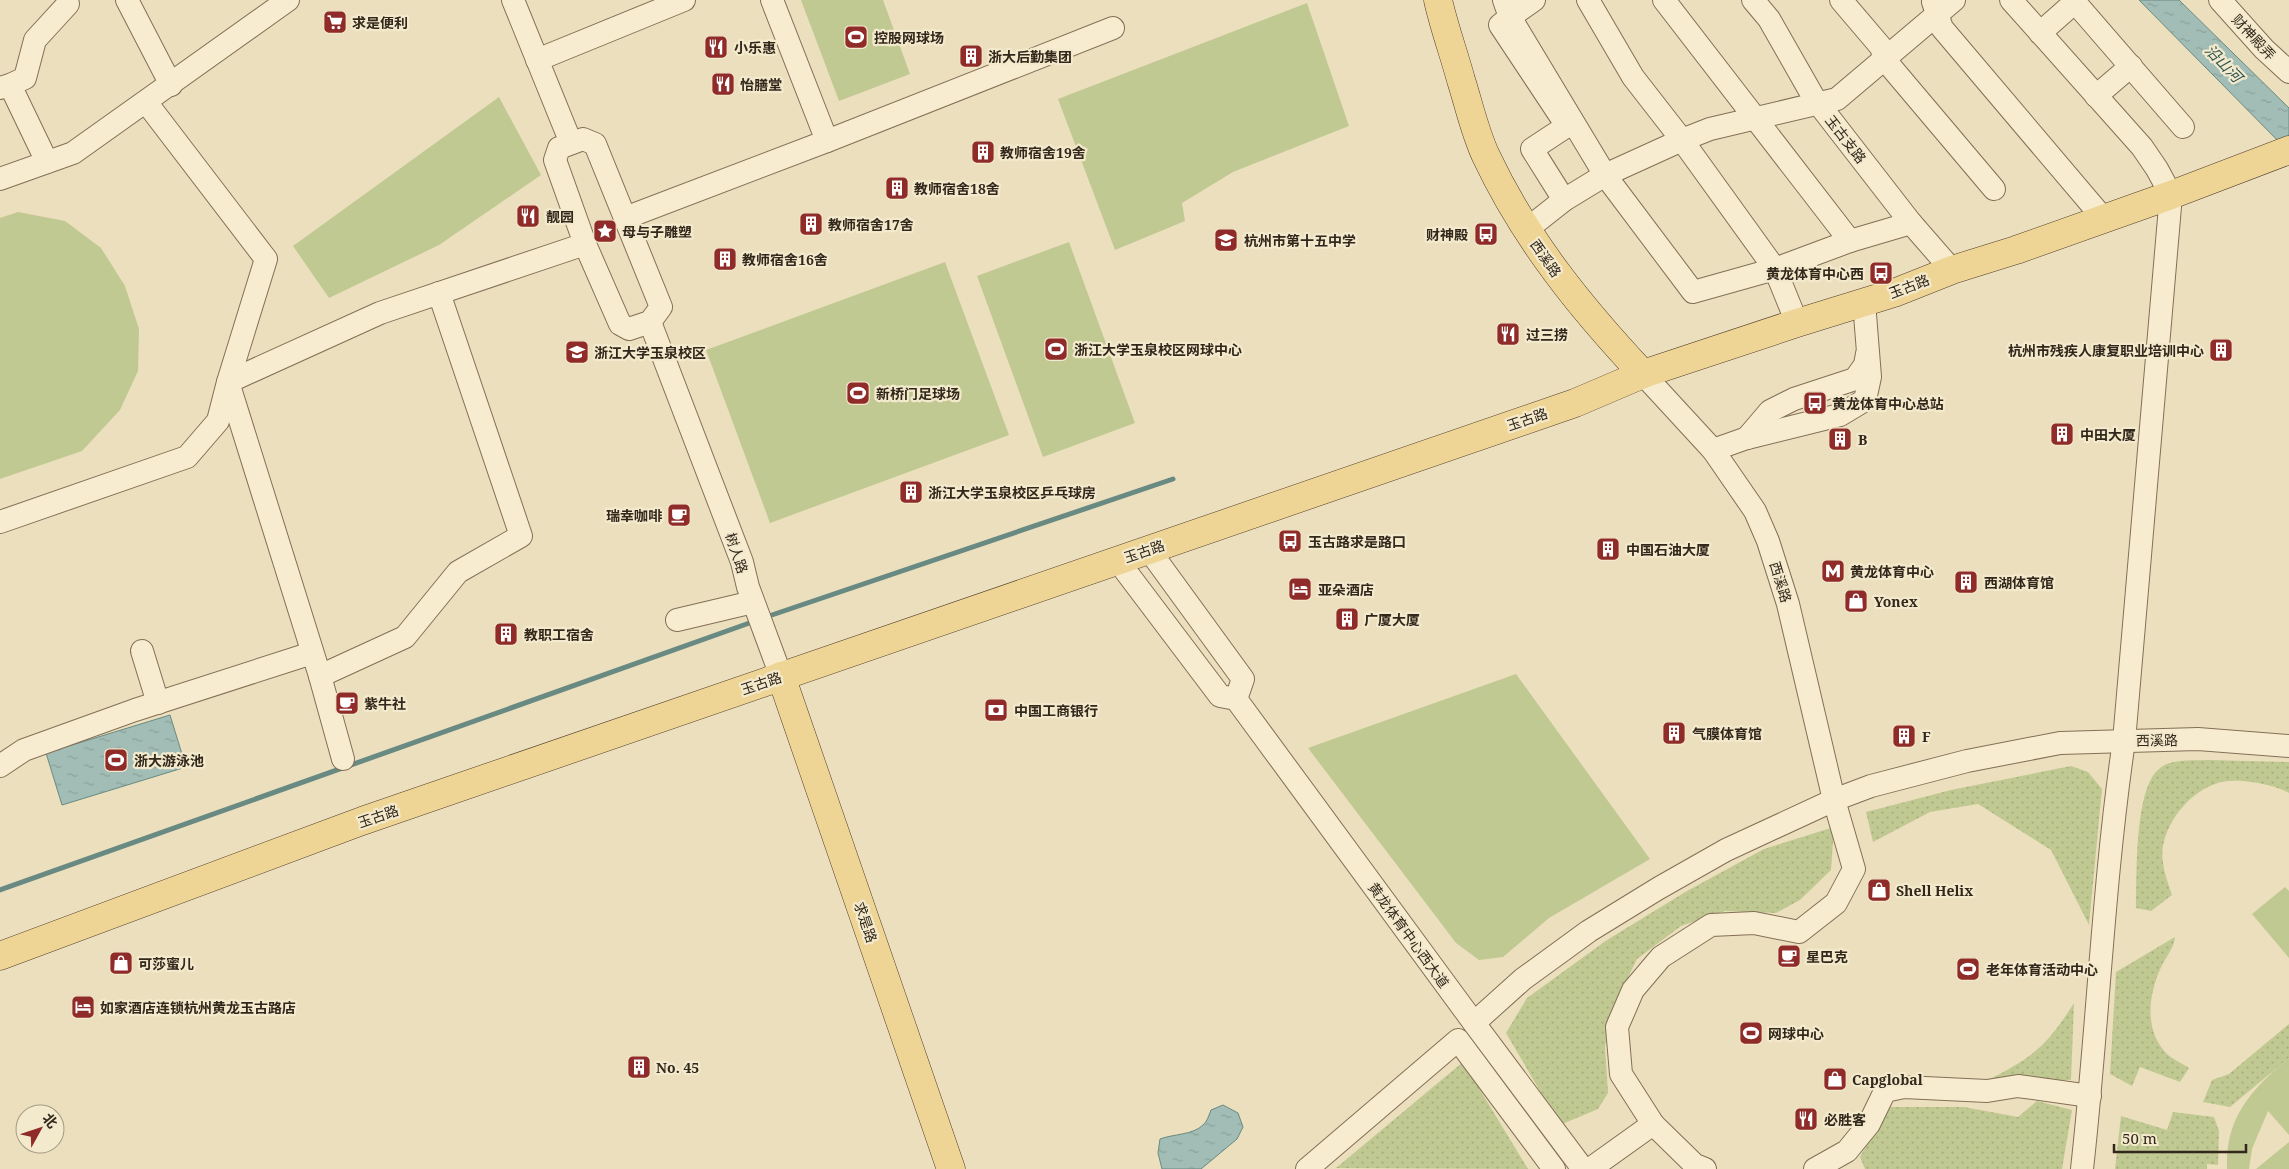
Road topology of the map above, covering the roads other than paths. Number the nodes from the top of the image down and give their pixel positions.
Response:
1 (127, 0) edge
2 (288, 0) edge
3 (513, 0) edge
4 (684, 0) edge
5 (772, 0) edge
6 (1534, 0) edge
7 (1588, 0) edge
8 (1664, 0) edge
9 (1753, 0) edge
10 (1841, 0) edge
11 (1954, 0) edge
12 (2011, 0) edge
13 (2220, 0) edge
14 (1442, 1) edge
15 (2074, 1) edge
16 (68, 4) dead end
17 (1934, 8) edge
18 (1507, 9) edge
19 (1114, 28) dead end
20 (2040, 33) junction
21 (537, 60) junction
22 (1884, 60) junction
23 (2130, 66) junction
24 (2289, 72) edge
25 (171, 85) junction
26 (5, 87) edge
27 (2096, 96) junction
28 (146, 102) junction
29 (1819, 104) junction
30 (1755, 119) junction
31 (2184, 127) dead end
32 (1682, 140) junction
33 (827, 141) junction
34 (571, 143) junction
35 (2283, 151) edge
36 (47, 162) junction
37 (1605, 175) junction
38 (0, 179) edge
39 (1994, 189) dead end
40 (2171, 195) junction
41 (1564, 200) junction
42 (625, 218) junction
43 (2103, 218) junction
44 (1911, 223) junction
45 (1526, 230) junction
46 (1850, 241) junction
47 (585, 244) junction
48 (1774, 269) junction
49 (1952, 270) junction
50 (439, 293) junction
51 (1864, 302) junction
52 (1797, 323) junction
53 (645, 324) junction
54 (1869, 349) junction
55 (1643, 374) junction
56 (228, 382) junction
57 (1747, 438) junction
58 (1713, 450) junction
59 (0, 522) edge
60 (1149, 550) junction
61 (1118, 561) junction
62 (752, 599) junction
63 (677, 620) dead end
64 (142, 651) dead end
65 (312, 653) junction
66 (320, 676) junction
67 (781, 676) junction
68 (1236, 699) junction
69 (158, 703) junction
70 (2124, 741) junction
71 (2289, 746) edge
72 (343, 759) dead end
73 (0, 766) edge
74 (1834, 800) junction
75 (0, 956) edge
76 (1474, 1023) junction
77 (2090, 1096) junction
78 (1653, 1124) junction
79 (1849, 1160) edge
80 (952, 1169) edge
81 (1307, 1169) edge
82 (1554, 1169) edge
83 (1584, 1169) edge
84 (1590, 1169) edge
85 (1705, 1169) edge
86 (1815, 1169) edge
87 (2082, 1169) edge

1 - 25 street
2 - 25 street
3 - 21 street
4 - 21 street
5 - 33 street
6 - 18 street
7 - 32 street
8 - 30 street
9 - 29 street, 玉古支路
10 - 22 street
11 - 17 street
12 - 20 street
13 - 24 street, 财神殿弄
14 - 45 main road, 西溪路
15 - 20 street
15 - 23 street
16 - 26 street
17 - 22 street
17 - 43 street
18 - 37 street
18 - 41 street
19 - 33 street
20 - 27 street
21 - 34 street
22 - 29 street
22 - 39 street
23 - 27 street
23 - 31 street
25 - 28 street
26 - 36 street
27 - 40 street
28 - 36 street
28 - 56 street
29 - 30 street
29 - 44 street, 玉古支路
30 - 32 street
30 - 46 street
32 - 37 street
32 - 48 street
33 - 42 street
34 - 42 street
34 - 47 street
35 - 40 main road, 玉古路
36 - 38 street
37 - 41 street
37 - 48 street
40 - 43 main road, 玉古路
40 - 70 street
41 - 45 street
42 - 53 street
43 - 49 main road, 玉古路
44 - 46 street
44 - 49 street, 玉古支路
45 - 55 main road, 西溪路
46 - 48 street
47 - 50 street
47 - 53 street
48 - 52 street
49 - 51 main road, 玉古路
50 - 56 street
50 - 66 street
51 - 52 main road, 玉古路
51 - 54 street
52 - 55 main road, 玉古路
53 - 62 street, 树人路
54 - 57 street
54 - 57 street
55 - 58 street, 西溪路
55 - 60 main road, 玉古路
56 - 59 street
56 - 65 street
57 - 58 street
58 - 74 street, 西溪路
60 - 61 main road, 玉古路
60 - 68 street
61 - 67 main road, 玉古路
61 - 68 street, 黄龙体育中心西大道
62 - 63 street
62 - 67 street, 树人路
64 - 69 street
65 - 66 street
65 - 69 street
66 - 72 street
67 - 75 main road, 玉古路
67 - 80 main road, 求是路
68 - 76 street, 黄龙体育中心西大道
69 - 73 street
70 - 71 street, 西溪路
70 - 74 street, 西溪路
70 - 77 street
74 - 76 street
74 - 78 street
76 - 83 street, 黄龙体育中心西大道
77 - 79 street
77 - 87 street
78 - 84 street
78 - 85 street
79 - 86 street
81 - 82 street

